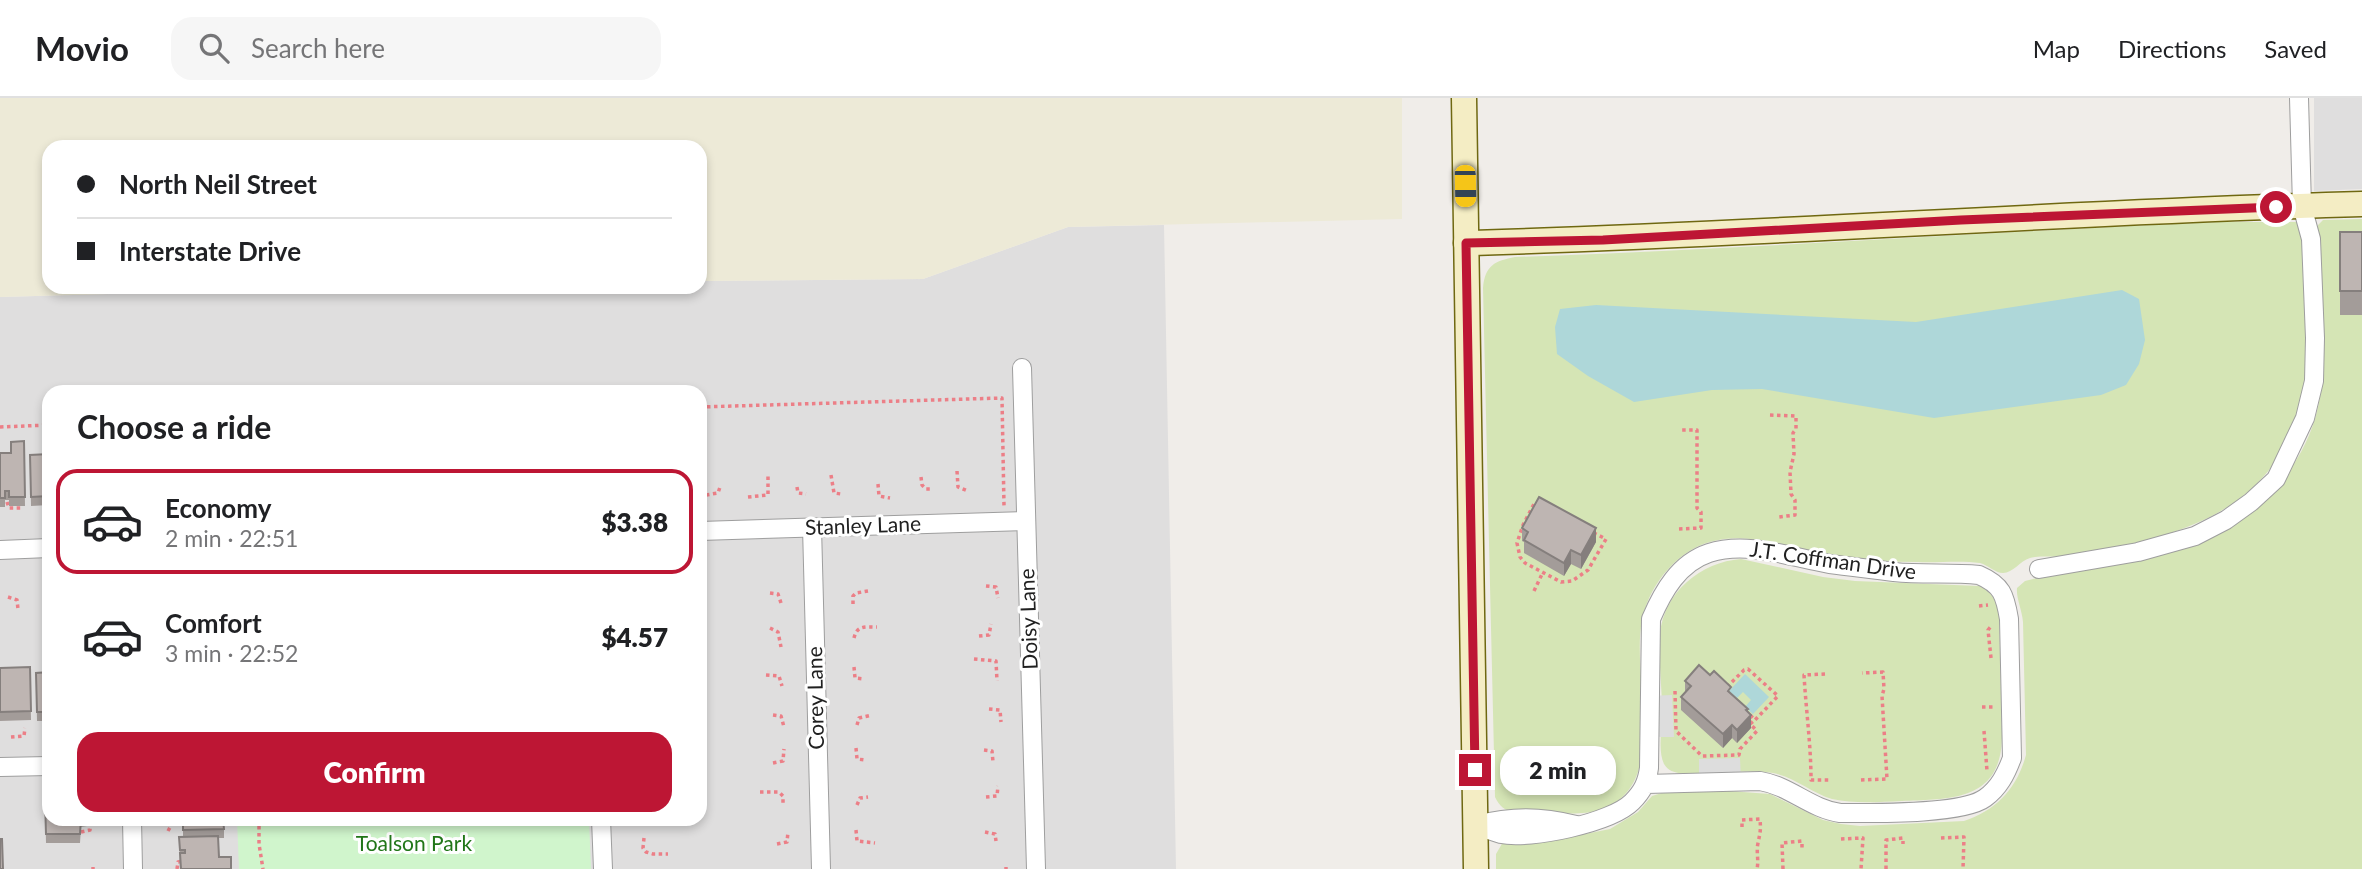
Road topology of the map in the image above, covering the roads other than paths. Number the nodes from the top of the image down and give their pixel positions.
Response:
1 (1464, 98) edge
2 (2299, 98) edge
3 (2362, 204) edge
4 (2302, 206) junction
5 (1466, 243) junction
6 (1022, 368) dead end
7 (1026, 521) junction
8 (811, 527) junction
9 (707, 531) edge
10 (42, 548) edge
11 (0, 550) edge
12 (2039, 569) dead end
13 (42, 766) edge
14 (0, 767) edge
15 (1646, 784) junction
16 (1475, 825) junction
17 (132, 826) edge
18 (601, 826) edge
19 (133, 869) edge
20 (603, 869) edge
21 (821, 869) edge
22 (1036, 869) edge
23 (1476, 869) edge

1 - 5 main road
2 - 4 street
3 - 4 main road
4 - 5 main road
4 - 12 street
5 - 16 main road
6 - 7 street, Doisy Lane
7 - 8 street, Stanley Lane
7 - 22 street, Doisy Lane
8 - 9 street, Stanley Lane
8 - 21 street, Corey Lane
10 - 11 street
13 - 14 street
15 - 15 street, J.T. Coffman Drive
15 - 16 street
16 - 23 main road
17 - 19 street
18 - 20 street

